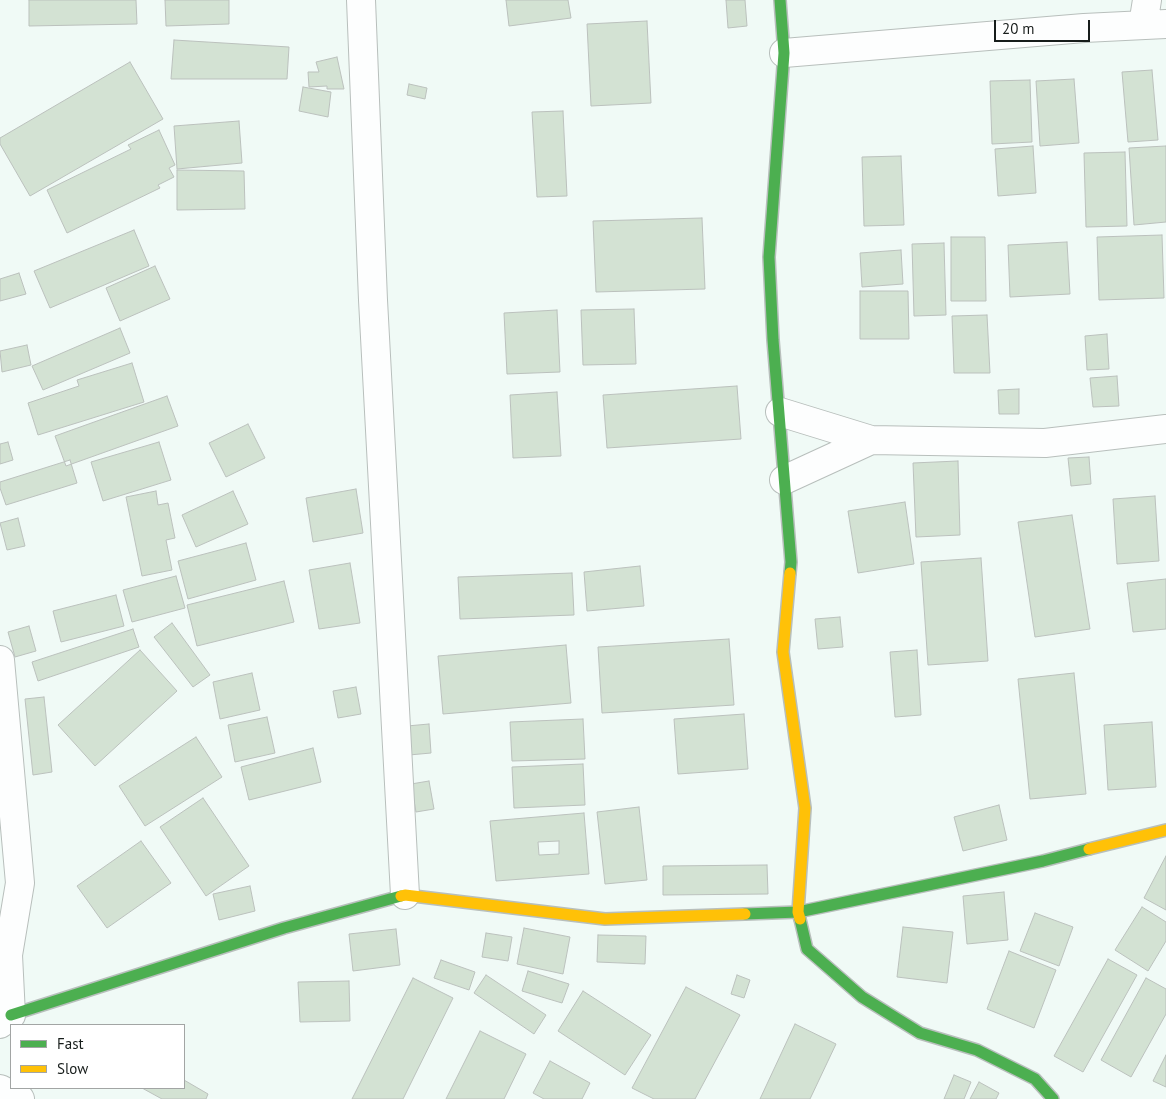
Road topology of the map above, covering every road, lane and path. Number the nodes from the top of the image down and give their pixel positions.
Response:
1 (362, 0) edge
2 (780, 0) edge
3 (1152, 16) edge
4 (784, 53) junction
5 (780, 412) junction
6 (1166, 429) edge
7 (871, 440) junction
8 (784, 480) junction
9 (0, 660) edge
10 (1166, 830) edge
11 (406, 895) junction
12 (798, 912) junction
13 (6, 1020) edge
14 (0, 1089) edge
15 (20, 1099) edge
16 (1053, 1099) edge

1 - 11 street
2 - 4 street
3 - 4 street
4 - 5 street
5 - 7 street
5 - 8 street
6 - 7 street
7 - 8 street
8 - 12 street
9 - 13 street
10 - 12 street
11 - 12 street
11 - 13 street
12 - 16 street
14 - 15 street

